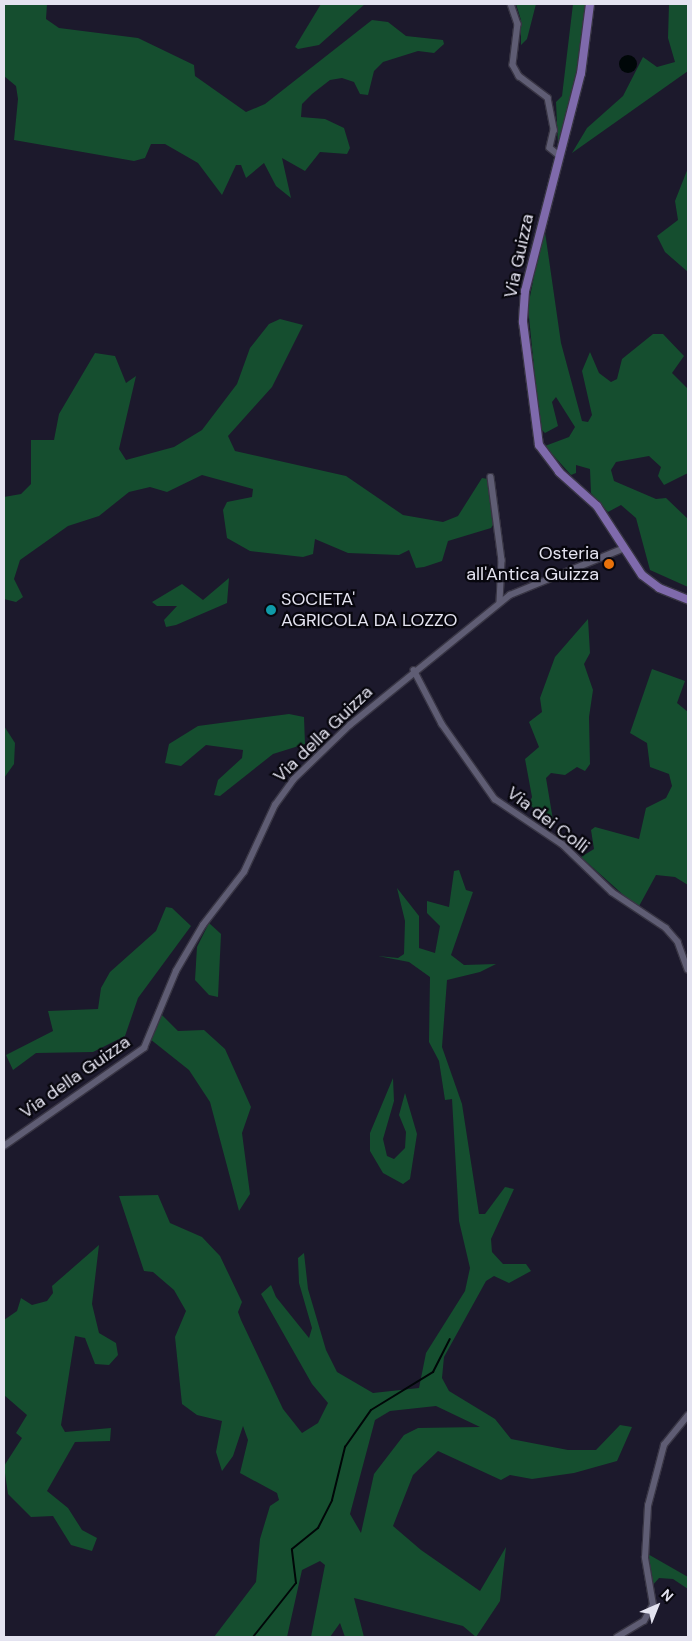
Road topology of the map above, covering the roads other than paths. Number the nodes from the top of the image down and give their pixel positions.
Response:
1 (511, 4) edge
2 (590, 4) edge
3 (560, 156) junction
4 (491, 477) dead end
5 (622, 549) junction
6 (688, 600) edge
7 (500, 602) junction
8 (414, 670) junction
9 (688, 969) edge
10 (4, 1146) edge
11 (688, 1415) edge
12 (616, 1637) edge

1 - 3 street
2 - 3 main road, Via Guizza
3 - 5 main road, Via Guizza
4 - 7 street
5 - 6 main road, Via Guizza
5 - 7 street, Via della Guizza
7 - 8 street, Via della Guizza
8 - 9 street, Via dei Colli
8 - 10 street, Via della Guizza
11 - 12 street

